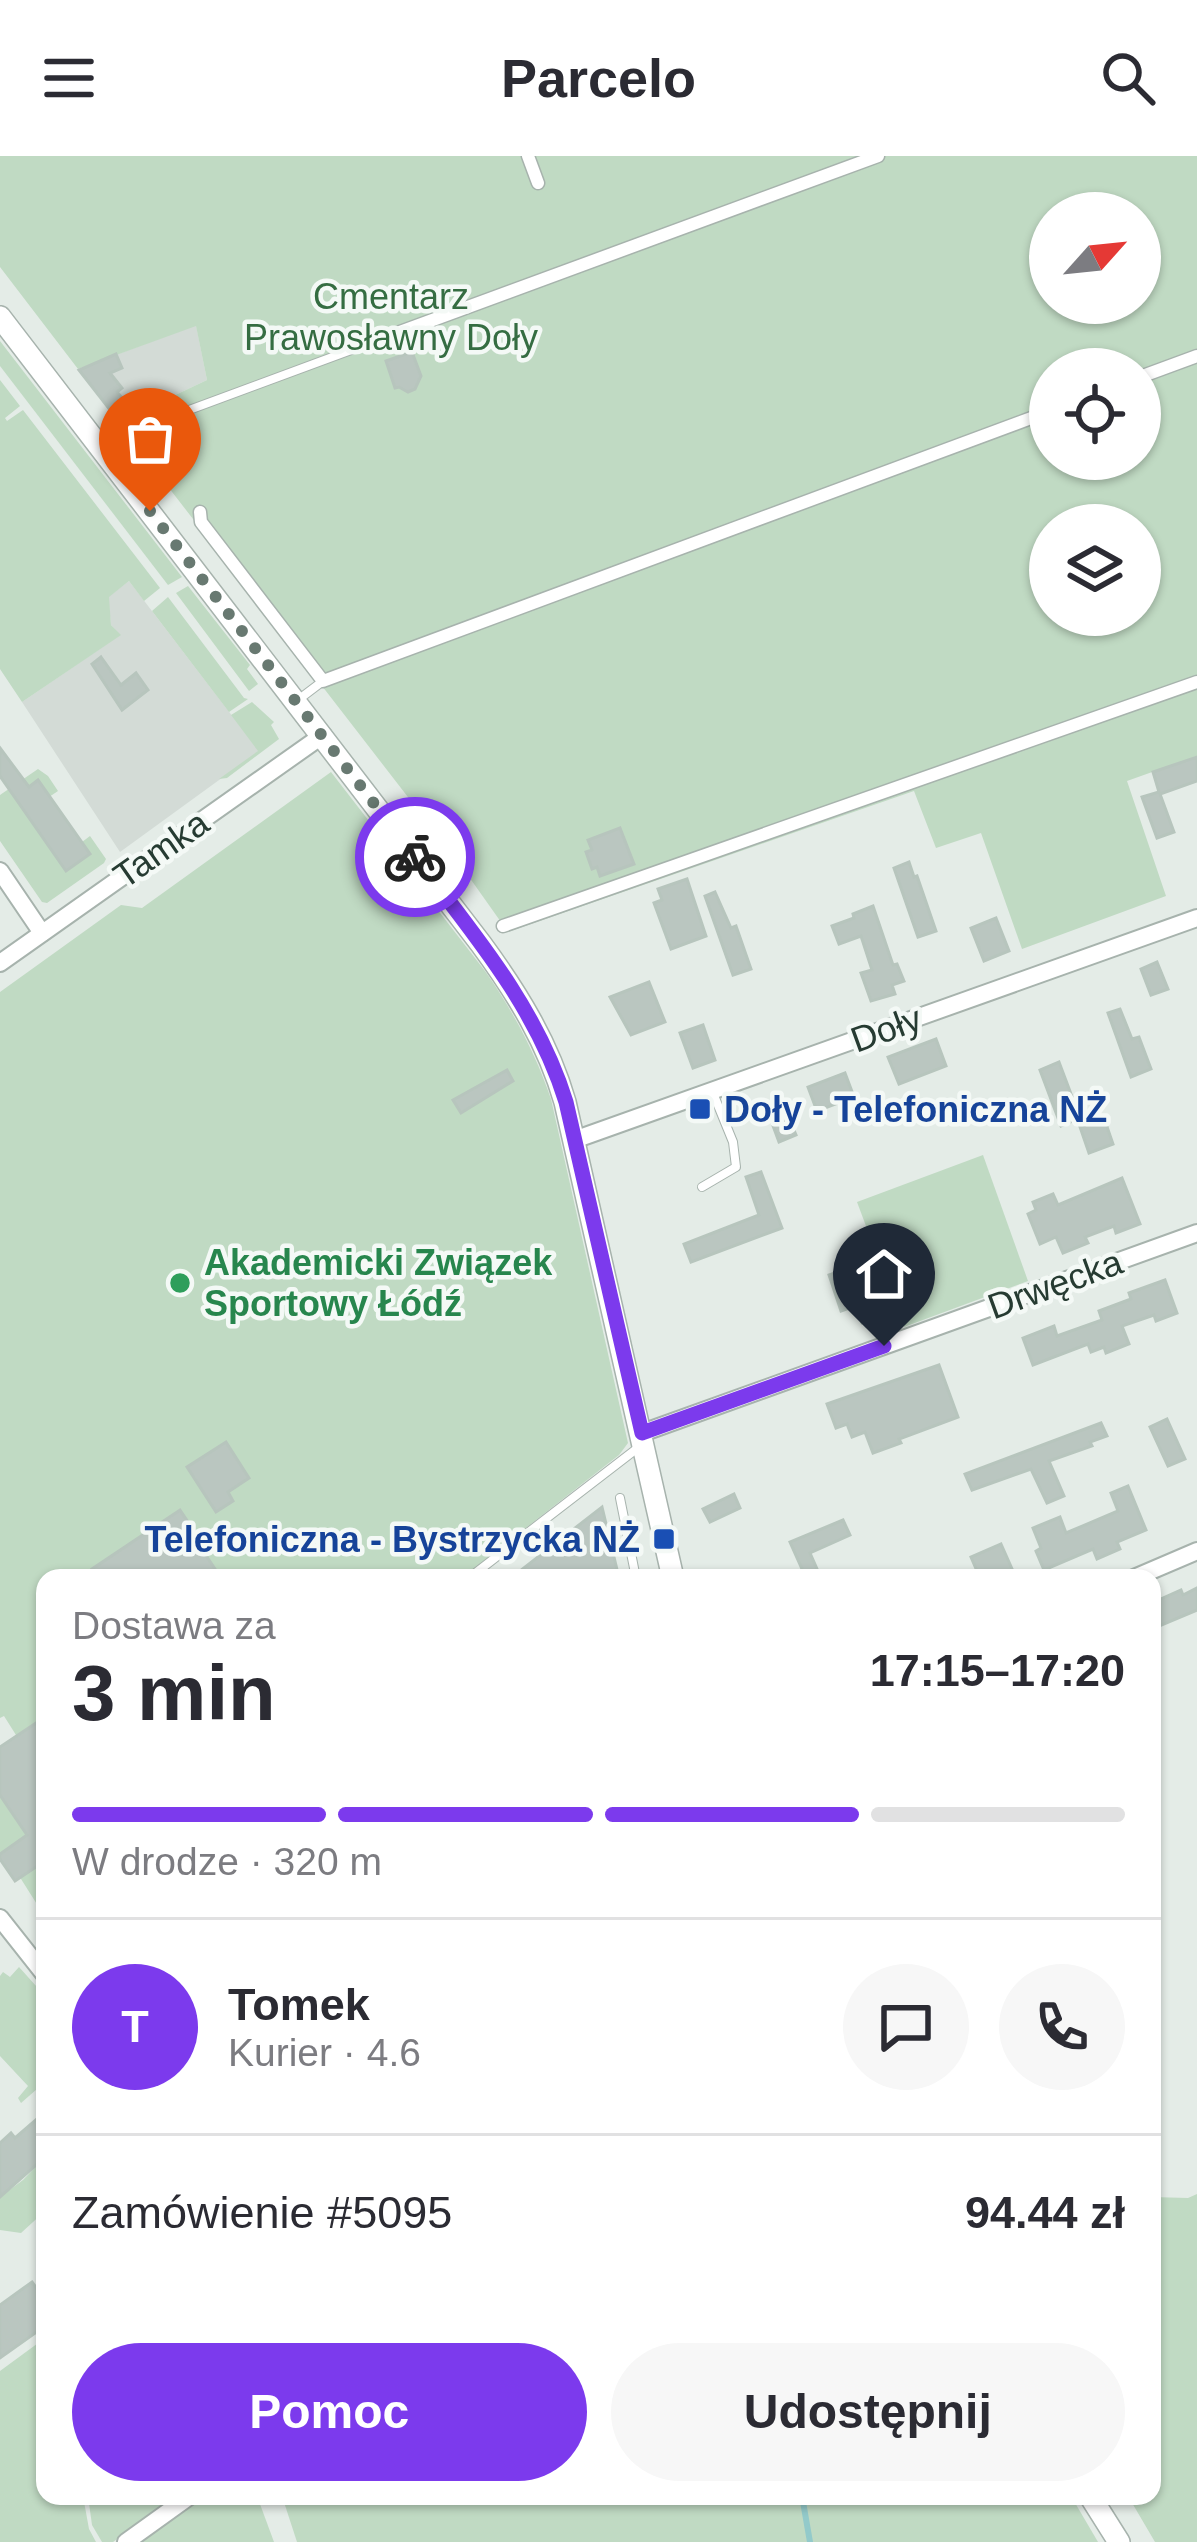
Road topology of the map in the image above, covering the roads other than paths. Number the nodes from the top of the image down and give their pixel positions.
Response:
1 (528, 156) edge
2 (878, 156) edge
3 (538, 183) dead end
4 (0, 317) edge
5 (381, 339) joint
6 (1197, 356) edge
7 (1161, 369) edge
8 (1029, 419) edge
9 (103, 449) junction
10 (200, 512) dead end
11 (323, 681) junction
12 (1197, 682) edge
13 (296, 701) junction
14 (323, 735) junction
15 (0, 872) edge
16 (1197, 918) edge
17 (503, 926) joint
18 (42, 932) junction
19 (481, 944) junction
20 (0, 963) edge
21 (712, 1091) junction
22 (574, 1140) junction
23 (702, 1187) dead end
24 (1197, 1233) edge
25 (643, 1438) junction
26 (620, 1498) dead end
27 (1197, 1551) edge
28 (480, 1569) edge
29 (634, 1569) edge
30 (671, 1569) edge
31 (1155, 1569) edge
32 (0, 1918) edge
33 (36, 1964) edge
34 (177, 2505) edge
35 (1096, 2505) edge
36 (126, 2542) edge
37 (1119, 2542) edge

1 - 3 street
2 - 5 street
4 - 9 street
5 - 9 lane
6 - 7 street
8 - 11 street
9 - 13 street
10 - 11 street
11 - 13 lane
12 - 17 street
13 - 14 street
14 - 18 street, Tamka
14 - 19 street
15 - 18 street
16 - 21 street, Doły
17 - 19 lane
18 - 20 street, Tamka
19 - 22 street
21 - 22 street, Doły
21 - 23 lane
22 - 25 street
24 - 25 street, Drwęcka
25 - 28 lane
25 - 30 street
26 - 29 lane
27 - 31 street
32 - 33 street
34 - 36 street
35 - 37 street

